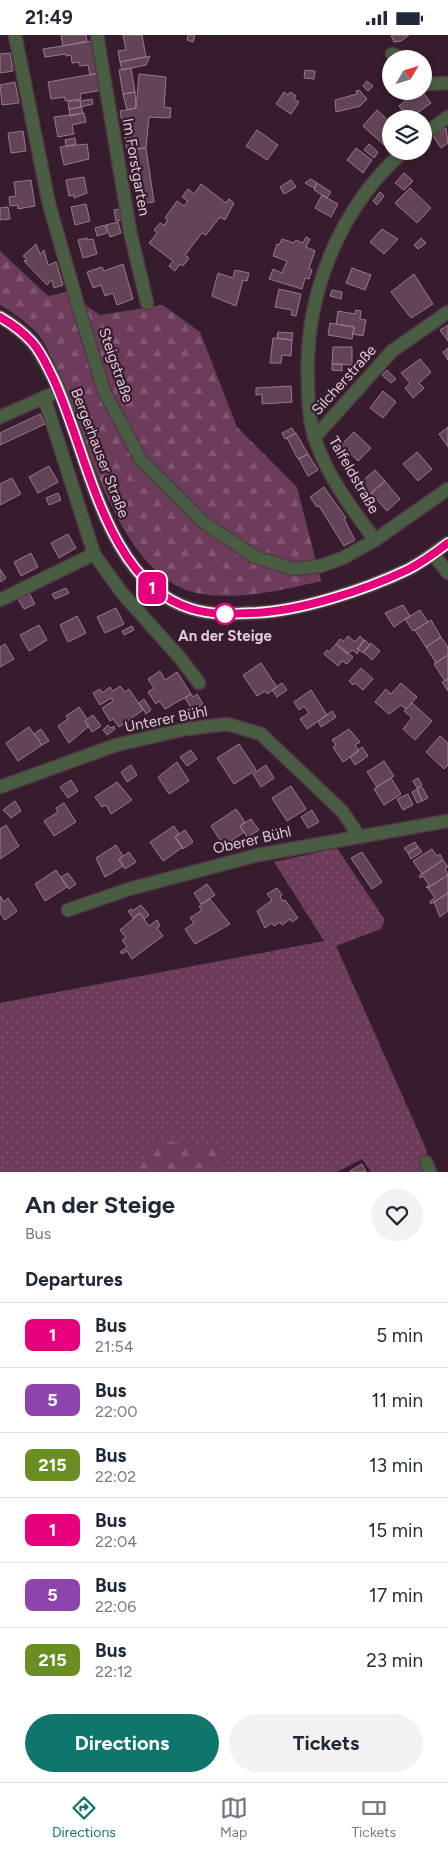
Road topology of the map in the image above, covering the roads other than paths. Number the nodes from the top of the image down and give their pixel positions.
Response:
1 (15, 35) edge
2 (97, 35) edge
3 (448, 83) edge
4 (432, 84) edge
5 (448, 117) edge
6 (432, 128) edge
7 (396, 160) edge
8 (147, 303) dead end
9 (448, 312) edge
10 (0, 317) edge
11 (59, 391) junction
12 (44, 397) junction
13 (0, 417) edge
14 (314, 438) junction
15 (448, 489) edge
16 (375, 540) junction
17 (448, 543) edge
18 (94, 554) junction
19 (433, 554) junction
20 (448, 573) edge
21 (0, 600) edge
22 (198, 683) dead end
23 (0, 787) edge
24 (448, 821) edge
25 (359, 836) junction
26 (68, 910) dead end

1 - 16 street, Steigstraße
2 - 8 street, Im Forstgarten
3 - 4 street
5 - 6 street
7 - 14 street, Talfeldstraße
9 - 14 street, Silcherstraße
10 - 11 main road, Bergerhauser Straße
11 - 12 street
11 - 19 main road, Bergerhauser Straße
12 - 13 street
12 - 18 street
14 - 16 street, Talfeldstraße
15 - 16 street, Steigstraße
17 - 19 main road, Bergerhauser Straße
18 - 21 street
18 - 22 street
19 - 20 street
23 - 25 street, Unterer Bühl
24 - 25 street, Oberer Bühl
25 - 26 street, Oberer Bühl

